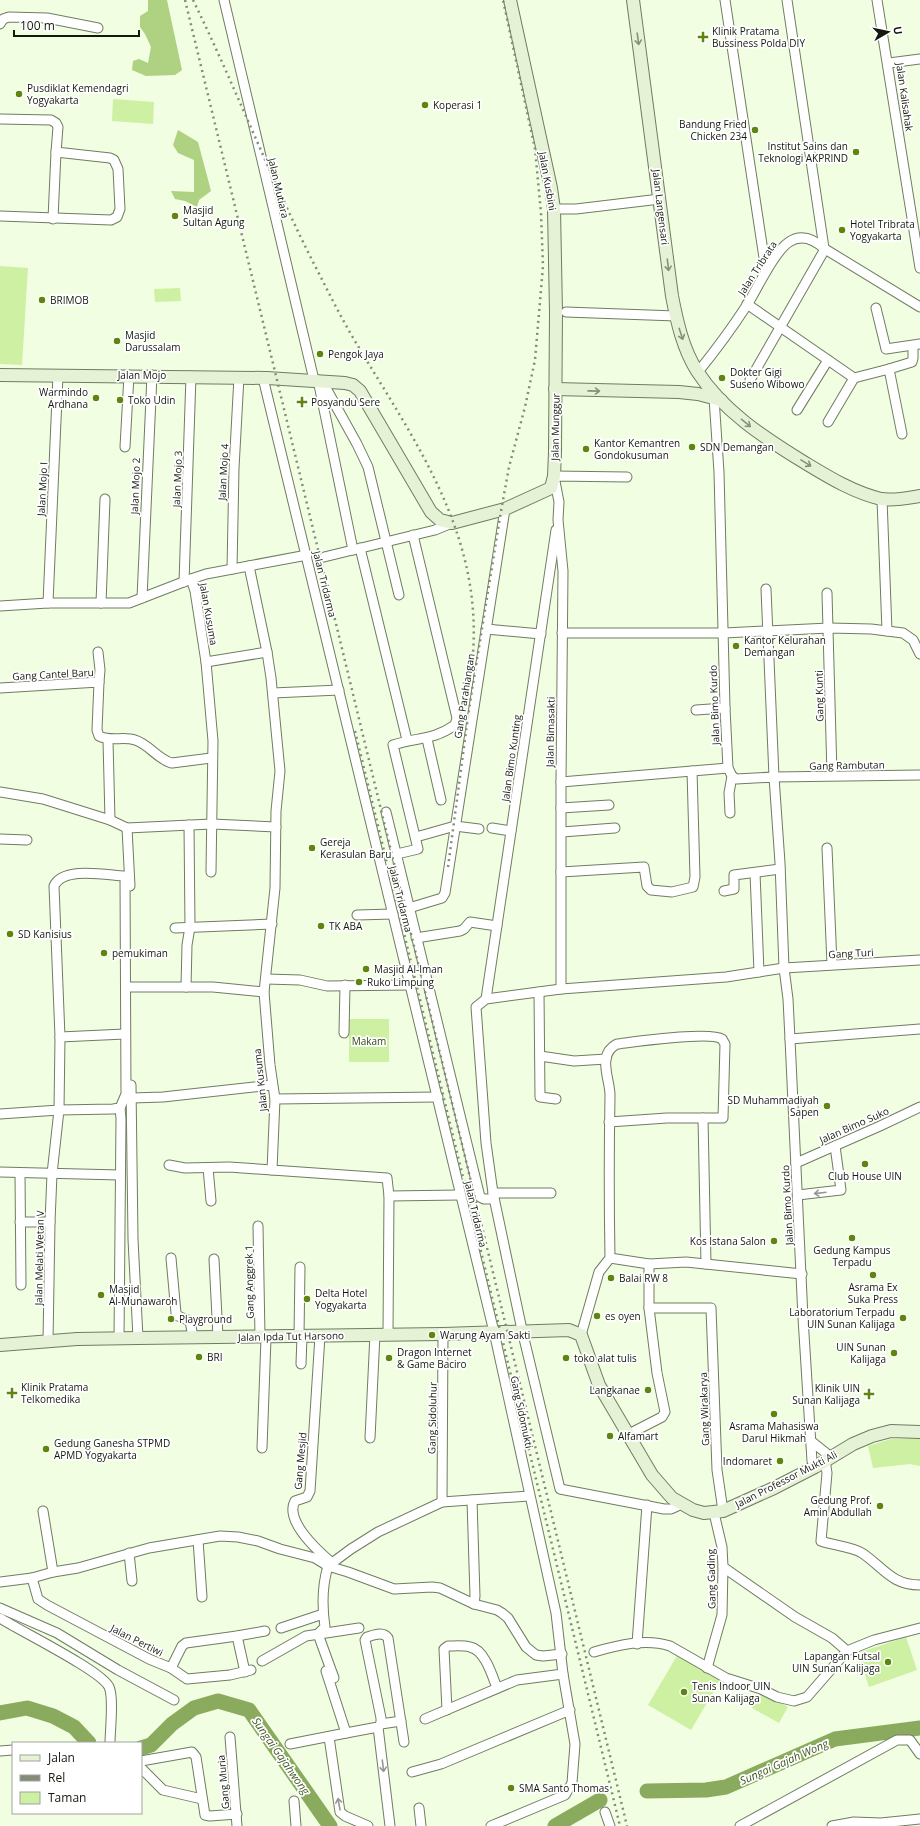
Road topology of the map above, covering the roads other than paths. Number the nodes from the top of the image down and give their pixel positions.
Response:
1 (224, 0) edge
2 (510, 0) edge
3 (633, 0) edge
4 (725, 0) edge
5 (786, 0) edge
6 (878, 0) edge
7 (0, 24) edge
8 (98, 28) dead end
9 (920, 59) edge
10 (889, 63) junction
11 (0, 119) edge
12 (56, 152) junction
13 (660, 199) junction
14 (554, 209) junction
15 (0, 216) edge
16 (53, 219) junction
17 (824, 248) junction
18 (920, 268) edge
19 (766, 271) junction
20 (747, 304) junction
21 (920, 307) edge
22 (876, 308) dead end
23 (566, 312) dead end
24 (676, 316) junction
25 (780, 327) junction
26 (916, 345) edge
27 (828, 360) junction
28 (889, 369) junction
29 (698, 372) junction
30 (0, 374) edge
31 (58, 375) junction
32 (129, 375) junction
33 (152, 376) junction
34 (191, 376) junction
35 (240, 377) junction
36 (263, 378) junction
37 (854, 378) junction
38 (318, 380) junction
39 (750, 380) dead end
40 (555, 389) junction
41 (718, 400) junction
42 (796, 410) dead end
43 (828, 422) dead end
44 (902, 434) dead end
45 (125, 447) dead end
46 (554, 476) junction
47 (627, 477) dead end
48 (920, 496) edge
49 (105, 499) dead end
50 (882, 499) junction
51 (505, 509) junction
52 (558, 520) junction
53 (452, 523) junction
54 (413, 535) junction
55 (387, 541) junction
56 (357, 549) junction
57 (306, 555) junction
58 (324, 557) dead end
59 (249, 566) junction
60 (232, 569) junction
61 (188, 581) junction
62 (766, 589) dead end
63 (827, 593) dead end
64 (399, 595) dead end
65 (142, 598) junction
66 (48, 603) junction
67 (101, 603) junction
68 (0, 606) edge
69 (829, 628) junction
70 (486, 629) junction
71 (887, 631) junction
72 (768, 632) junction
73 (724, 633) junction
74 (541, 634) junction
75 (562, 634) junction
76 (98, 652) dead end
77 (267, 652) junction
78 (920, 654) edge
79 (206, 662) junction
80 (98, 682) junction
81 (0, 688) edge
82 (339, 690) junction
83 (272, 693) junction
84 (725, 708) junction
85 (696, 710) dead end
86 (427, 739) junction
87 (108, 740) junction
88 (407, 740) junction
89 (211, 758) junction
90 (692, 770) junction
91 (730, 772) junction
92 (832, 775) junction
93 (920, 775) edge
94 (774, 777) junction
95 (560, 782) junction
96 (0, 792) edge
97 (441, 800) dead end
98 (609, 805) dead end
99 (561, 808) junction
100 (386, 812) dead end
101 (730, 813) dead end
102 (110, 820) junction
103 (212, 824) junction
104 (189, 825) junction
105 (455, 826) junction
106 (276, 827) junction
107 (127, 828) junction
108 (492, 828) dead end
109 (615, 828) dead end
110 (479, 829) dead end
111 (511, 831) junction
112 (562, 832) junction
113 (416, 837) junction
114 (0, 838) edge
115 (26, 840) dead end
116 (827, 848) dead end
117 (397, 854) junction
118 (780, 869) junction
119 (211, 872) dead end
120 (561, 872) junction
121 (755, 873) junction
122 (724, 891) dead end
123 (409, 908) junction
124 (393, 914) junction
125 (357, 915) dead end
126 (272, 924) junction
127 (497, 926) junction
128 (190, 927) junction
129 (175, 928) dead end
130 (416, 938) junction
131 (920, 960) edge
132 (832, 964) junction
133 (784, 968) junction
134 (759, 972) junction
135 (266, 979) junction
136 (345, 985) junction
137 (411, 985) junction
138 (129, 987) junction
139 (186, 987) junction
140 (561, 988) junction
141 (264, 992) junction
142 (539, 992) junction
143 (486, 999) junction
144 (920, 1030) edge
145 (344, 1033) dead end
146 (124, 1034) junction
147 (60, 1037) junction
148 (790, 1039) junction
149 (540, 1056) junction
150 (606, 1059) junction
151 (272, 1085) junction
152 (438, 1097) junction
153 (132, 1098) junction
154 (275, 1099) junction
155 (556, 1099) dead end
156 (920, 1107) edge
157 (120, 1108) junction
158 (59, 1110) junction
159 (0, 1114) edge
160 (703, 1118) junction
161 (609, 1122) junction
162 (835, 1146) junction
163 (796, 1163) junction
164 (170, 1165) dead end
165 (208, 1168) junction
166 (272, 1170) junction
167 (0, 1172) edge
168 (20, 1173) junction
169 (52, 1174) junction
170 (120, 1175) junction
171 (551, 1193) dead end
172 (460, 1195) junction
173 (798, 1195) junction
174 (389, 1196) junction
175 (494, 1196) junction
176 (211, 1201) dead end
177 (20, 1222) junction
178 (50, 1222) junction
179 (258, 1226) dead end
180 (171, 1258) dead end
181 (610, 1258) junction
182 (214, 1259) dead end
183 (649, 1264) junction
184 (706, 1264) junction
185 (300, 1267) dead end
186 (802, 1274) junction
187 (21, 1285) dead end
188 (649, 1308) junction
189 (522, 1330) junction
190 (494, 1332) junction
191 (375, 1334) junction
192 (388, 1334) junction
193 (443, 1334) junction
194 (581, 1335) junction
195 (301, 1336) junction
196 (320, 1336) junction
197 (263, 1337) junction
198 (138, 1338) junction
199 (193, 1338) junction
200 (218, 1338) junction
201 (119, 1339) junction
202 (48, 1342) junction
203 (0, 1345) edge
204 (302, 1364) dead end
205 (920, 1432) edge
206 (627, 1435) junction
207 (370, 1438) dead end
208 (811, 1441) junction
209 (262, 1448) dead end
210 (823, 1462) junction
211 (529, 1496) junction
212 (472, 1500) junction
213 (442, 1502) junction
214 (682, 1504) junction
215 (647, 1506) junction
216 (43, 1511) dead end
217 (719, 1512) junction
218 (198, 1540) junction
219 (129, 1554) junction
220 (330, 1565) junction
221 (724, 1567) junction
222 (53, 1572) junction
223 (32, 1578) junction
224 (132, 1581) dead end
225 (0, 1582) edge
226 (920, 1585) edge
227 (202, 1596) dead end
228 (475, 1600) junction
229 (0, 1608) edge
230 (323, 1614) junction
231 (0, 1618) edge
232 (281, 1628) dead end
233 (359, 1628) dead end
234 (920, 1628) edge
235 (265, 1631) dead end
236 (318, 1634) junction
237 (237, 1636) junction
238 (637, 1644) junction
239 (847, 1651) junction
240 (594, 1652) dead end
241 (562, 1654) junction
242 (262, 1661) dead end
243 (171, 1668) junction
244 (707, 1668) junction
245 (326, 1671) dead end
246 (563, 1674) junction
247 (497, 1688) junction
248 (340, 1697) dead end
249 (174, 1700) dead end
250 (447, 1710) junction
251 (570, 1710) junction
252 (425, 1718) dead end
253 (401, 1721) junction
254 (380, 1726) junction
255 (346, 1733) junction
256 (230, 1737) dead end
257 (329, 1737) junction
258 (110, 1742) edge
259 (404, 1742) dead end
260 (290, 1744) dead end
261 (12, 1750) edge
262 (0, 1751) edge
263 (920, 1754) edge
264 (142, 1761) edge
265 (142, 1769) edge
266 (412, 1772) dead end
267 (202, 1799) junction
268 (294, 1801) dead end
269 (419, 1808) dead end
270 (605, 1812) dead end
271 (237, 1814) junction
272 (920, 1819) edge
273 (881, 1824) edge
274 (237, 1826) edge
275 (296, 1826) edge
276 (368, 1826) edge
277 (390, 1826) edge
278 (421, 1826) edge
279 (491, 1826) edge
280 (610, 1826) edge
281 (740, 1826) edge
282 (834, 1826) edge

1 - 38 street, Jalan Mutiara
2 - 14 main road, Jalan Kusbini
3 -> 13 main road, Jalan Langensari
4 - 19 street
5 - 17 street
6 - 10 street, Jalan Kalisahak
7 - 8 street
9 - 10 street
10 - 18 street, Jalan Kalisahak
11 - 12 street
12 - 16 street
12 - 16 street
13 - 14 street
13 -> 24 main road, Jalan Langensari
14 - 40 main road, Jalan Kusbini
15 - 16 street
17 - 19 street, Jalan Tribrata
17 - 21 street, Jalan Tribrata
17 - 25 street
19 - 20 street, Jalan Tribrata
20 - 25 street
20 - 29 street, Jalan Tribrata
22 - 26 street
23 - 24 street
24 -> 29 main road, Jalan Langensari
25 - 27 street
25 - 39 street
26 - 28 street
27 - 37 street
27 - 42 street
28 - 37 street
28 - 44 street
29 - 41 main road, Jalan Langensari
30 - 31 main road, Jalan Mojo
31 - 32 main road, Jalan Mojo
31 - 66 street, Jalan Mojo I
32 - 33 main road, Jalan Mojo
32 - 45 street
33 - 34 main road, Jalan Mojo
33 - 65 street, Jalan Mojo 2
34 - 35 main road, Jalan Mojo
34 - 61 street, Jalan Mojo 3
35 - 36 main road, Jalan Mojo
35 - 60 street, Jalan Mojo 4
36 - 38 main road, Jalan Mojo
36 - 57 street, Jalan Tridarma
37 - 43 street
38 - 53 main road
38 - 55 street
38 - 56 street
40 -> 41 main road, Jalan Munggur
40 - 46 main road, Jalan Munggur
41 -> 50 main road, Jalan Munggur
41 - 73 street, Jalan Bimo Kurdo
46 - 47 street
46 - 51 main road
46 - 52 street, Jalan Bimasakti
48 - 50 main road, Jalan Munggur
49 - 67 street
50 - 71 street
51 - 53 main road
51 - 70 street, Gang Parahiangan
52 - 74 street, Jalan Bimo Kunting
52 - 75 street, Jalan Bimasakti
53 - 54 street
54 - 55 street
54 - 86 street
55 - 56 street
55 - 64 street
56 - 58 street
56 - 88 street
57 - 59 street
57 - 82 street, Jalan Tridarma
59 - 60 street
59 - 77 street, Jalan Kusuma
60 - 61 street
61 - 65 street, Jalan Kusuma
61 - 79 street, Jalan Kusuma
62 - 72 street, Jalan Bimo Kurdo
63 - 69 street, Gang Kunti
65 - 67 street, Jalan Kusuma
66 - 67 street, Jalan Kusuma
66 - 68 street, Jalan Kusuma
69 - 71 street
69 - 72 street
69 - 92 street, Gang Kunti
70 - 74 street
70 - 105 street, Gang Parahiangan
71 - 78 street
72 - 73 street
72 - 94 street, Jalan Bimo Kurdo
73 - 75 street
73 - 84 street, Jalan Bimo Kurdo
74 - 111 street, Jalan Bimo Kunting
75 - 95 street, Jalan Bimasakti
76 - 80 street
77 - 79 street
77 - 83 street, Jalan Kusuma
79 - 89 street, Jalan Kusuma
80 - 81 street, Gang Cantel Baru
80 - 87 street, Gang Cantel Baru
82 - 83 street
82 - 124 street, Jalan Tridarma
83 - 106 street, Jalan Kusuma
84 - 85 street
84 - 91 street, Jalan Bimo Kurdo
86 - 88 street
86 - 97 street
87 - 89 street
87 - 102 street
88 - 113 street
89 - 103 street, Jalan Kusuma
90 - 91 street
90 - 95 street
90 - 120 street
91 - 94 street
91 - 101 street, Jalan Bimo Kurdo
92 - 93 street, Gang Rambutan
92 - 94 street, Gang Rambutan
94 - 118 street, Jalan Bimo Kurdo
95 - 99 street, Jalan Bimasakti
96 - 102 street
98 - 99 street
99 - 112 street, Jalan Bimasakti
100 - 117 street
102 - 107 street
103 - 104 street
103 - 106 street
103 - 119 street, Jalan Kusuma
104 - 107 street
104 - 128 street
105 - 110 street
105 - 113 street
105 - 123 street, Gang Parahiangan
106 - 126 street, Jalan Kusuma
107 - 138 street
108 - 111 street
109 - 112 street
111 - 127 street, Jalan Bimo Kunting
112 - 120 street, Jalan Bimasakti
113 - 117 street
114 - 115 street
116 - 132 street
117 - 123 street
118 - 121 street
118 - 133 street, Jalan Bimo Kurdo
120 - 140 street, Jalan Bimasakti
121 - 122 street
121 - 134 street
123 - 130 street
124 - 125 street
124 - 137 street, Jalan Tridarma
126 - 128 street
126 - 135 street, Jalan Kusuma
127 - 130 street
127 - 143 street, Jalan Bimo Kunting
128 - 129 street
128 - 139 street
130 - 175 street
131 - 132 street, Gang Turi
132 - 133 street, Gang Turi
133 - 134 street
133 - 148 street, Jalan Bimo Kurdo
134 - 140 street
135 - 136 street
135 - 141 street, Jalan Kusuma
136 - 137 street
136 - 145 street
137 - 152 street, Jalan Tridarma
138 - 139 street
138 - 153 street
139 - 141 street
140 - 142 street
141 - 151 street, Jalan Kusuma
142 - 143 street
142 - 149 street
143 - 175 street
144 - 148 street
146 - 147 street
146 - 147 street, Jalan Melati Wetan V
146 - 157 street
147 - 158 street, Jalan Melati Wetan V
148 - 163 street, Jalan Bimo Kurdo
149 - 150 street
149 - 155 street
150 - 160 street
150 - 161 street
151 - 153 street
151 - 154 street, Jalan Kusuma
152 - 154 street
152 - 172 street, Jalan Tridarma
153 - 198 street
154 - 166 street, Jalan Kusuma
156 - 162 street, Jalan Bimo Suko
157 - 158 street
157 - 170 street
158 - 159 street
158 - 169 street, Jalan Melati Wetan V
160 - 161 street
160 - 184 street
161 - 181 street
162 - 163 street, Jalan Bimo Suko
162 -> 173 street
163 - 173 street, Jalan Bimo Kurdo
164 - 165 street
165 - 166 street
165 - 176 street
166 - 174 street
167 - 168 street
168 - 169 street
168 - 177 street
169 - 170 street
169 - 178 street, Jalan Melati Wetan V
170 - 201 street
171 - 175 street
172 - 174 street
172 - 190 street, Jalan Tridarma
173 - 186 street, Jalan Bimo Kurdo
174 - 192 street
175 - 189 street
177 - 178 street
177 - 187 street
178 - 202 street, Jalan Melati Wetan V
179 - 197 street, Gang Anggrek 1
180 - 199 street
181 - 183 street
181 - 194 street
182 - 200 street
183 - 184 street
183 - 188 street
184 - 186 street
185 - 195 street
186 - 208 street, Jalan Bimo Kurdo
188 - 206 street
188 - 217 street, Gang Wirakarya
189 - 190 main road, Jalan Ipda Tut Harsono
189 - 194 main road, Jalan Ipda Tut Harsono
189 - 215 street
190 - 193 main road, Jalan Ipda Tut Harsono
190 - 211 street, Gang Sidomukti
191 - 192 main road, Jalan Ipda Tut Harsono
191 - 196 main road, Jalan Ipda Tut Harsono
191 - 207 street
192 - 193 main road, Jalan Ipda Tut Harsono
193 - 213 street, Gang Sidoluhur
194 - 206 main road
195 - 196 main road, Jalan Ipda Tut Harsono
195 - 197 main road, Jalan Ipda Tut Harsono
195 - 204 street
196 - 220 street, Gang Mesjid
197 - 200 main road, Jalan Ipda Tut Harsono
197 - 209 street, Gang Anggrek 1
198 - 199 main road, Jalan Ipda Tut Harsono
198 - 201 main road, Jalan Ipda Tut Harsono
199 - 200 main road, Jalan Ipda Tut Harsono
201 - 202 main road, Jalan Ipda Tut Harsono
202 - 203 main road, Jalan Ipda Tut Harsono
205 - 210 main road, Jalan Professor Mukti Ali
206 - 214 main road
208 - 210 street
208 - 210 street, Jalan Bimo Kurdo
210 - 217 main road, Jalan Professor Mukti Ali
210 - 226 street, Jalan Bimo Kurdo
211 - 212 street
211 - 241 street, Gang Sidomukti
212 - 213 street
212 - 228 street
213 - 220 street
214 - 215 street
214 - 217 main road
215 - 238 street
216 - 222 street
217 - 221 street, Gang Gading
218 - 219 street
218 - 220 street
218 - 227 street
219 - 222 street
219 - 224 street
220 - 228 street
220 - 230 street
221 - 239 street
221 - 244 street, Gang Gading
222 - 223 street
223 - 225 street
223 - 243 street, Jalan Pertiwi
228 - 241 street
229 - 249 street
230 - 232 street
230 - 236 street
231 - 258 street
233 - 236 street
234 - 239 street
235 - 237 street, Jalan Pertiwi
236 - 242 street
236 - 248 street
237 - 243 street, Jalan Pertiwi
237 - 243 street
238 - 240 street
238 - 244 street
239 - 244 street
241 - 246 street, Gang Sidomukti
245 - 255 street
246 - 247 street
246 - 251 street, Gang Sidomukti
247 - 250 street
247 - 250 street
250 - 252 street
251 - 266 street
251 - 279 street, Gang Sidomukti
253 - 254 street
253 - 254 street
253 - 259 street
254 - 255 street
254 -> 277 street
255 - 257 street
256 - 271 street, Gang Muria
257 - 260 street
276 -> 257 street
261 - 262 street
263 - 281 street
264 - 267 street
265 - 267 street
267 - 271 street
268 - 275 street
269 - 278 street
270 - 280 street
271 - 274 street, Gang Muria
272 - 273 street
273 - 282 street

